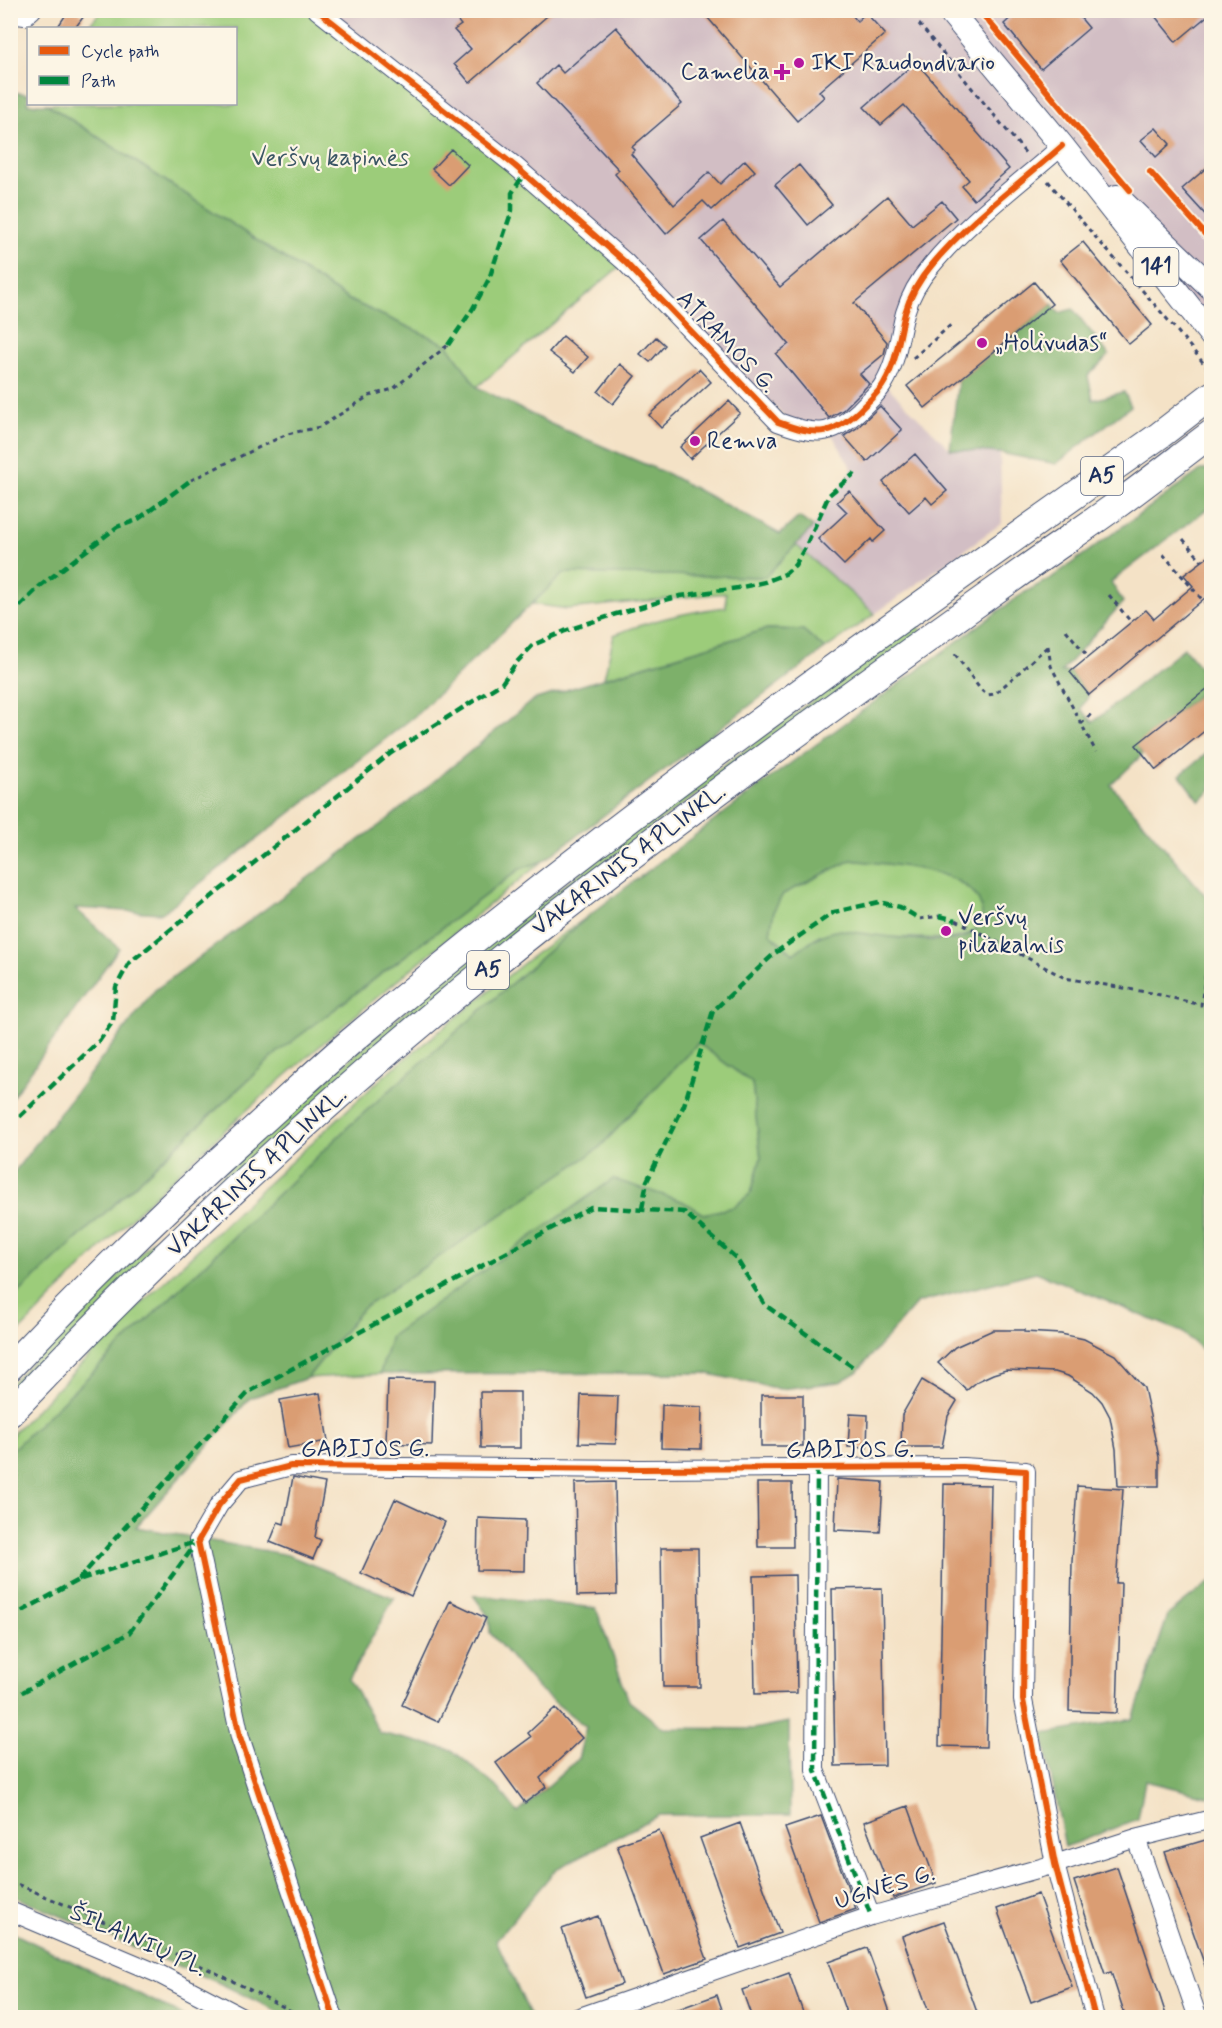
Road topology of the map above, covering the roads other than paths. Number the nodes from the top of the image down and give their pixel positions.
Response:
1 (32, 10) edge
2 (317, 10) edge
3 (949, 10) edge
4 (10, 14) edge
5 (1062, 146) junction
6 (1212, 288) edge
7 (1212, 336) edge
8 (1212, 395) edge
9 (1212, 433) edge
10 (10, 1367) edge
11 (10, 1413) edge
12 (817, 1468) junction
13 (1212, 1819) edge
14 (1136, 1838) junction
15 (1055, 1863) junction
16 (10, 1911) edge
17 (872, 1916) junction
18 (244, 2018) edge
19 (334, 2018) edge
20 (577, 2018) edge
21 (1095, 2018) edge
22 (1198, 2018) edge

1 - 4 street
2 - 5 street, ATRAMOS G.
3 - 5 main road, 141
5 - 6 main road, 141
5 - 7 main road, 141
8 - 10 highway, VAKARINIS APLINKL. / A5
9 - 11 highway, VAKARINIS APLINKL. / A5
12 - 15 street, GABIJOS G.
12 - 17 street, GABIJOS G.
12 - 19 street, GABIJOS G.
13 - 14 street, UGNĖS G.
14 - 15 street, UGNĖS G.
14 - 22 street
15 - 17 street, UGNĖS G.
15 - 21 street
16 - 18 street, ŠILAINIŲ PL.
17 - 20 street, UGNĖS G.

